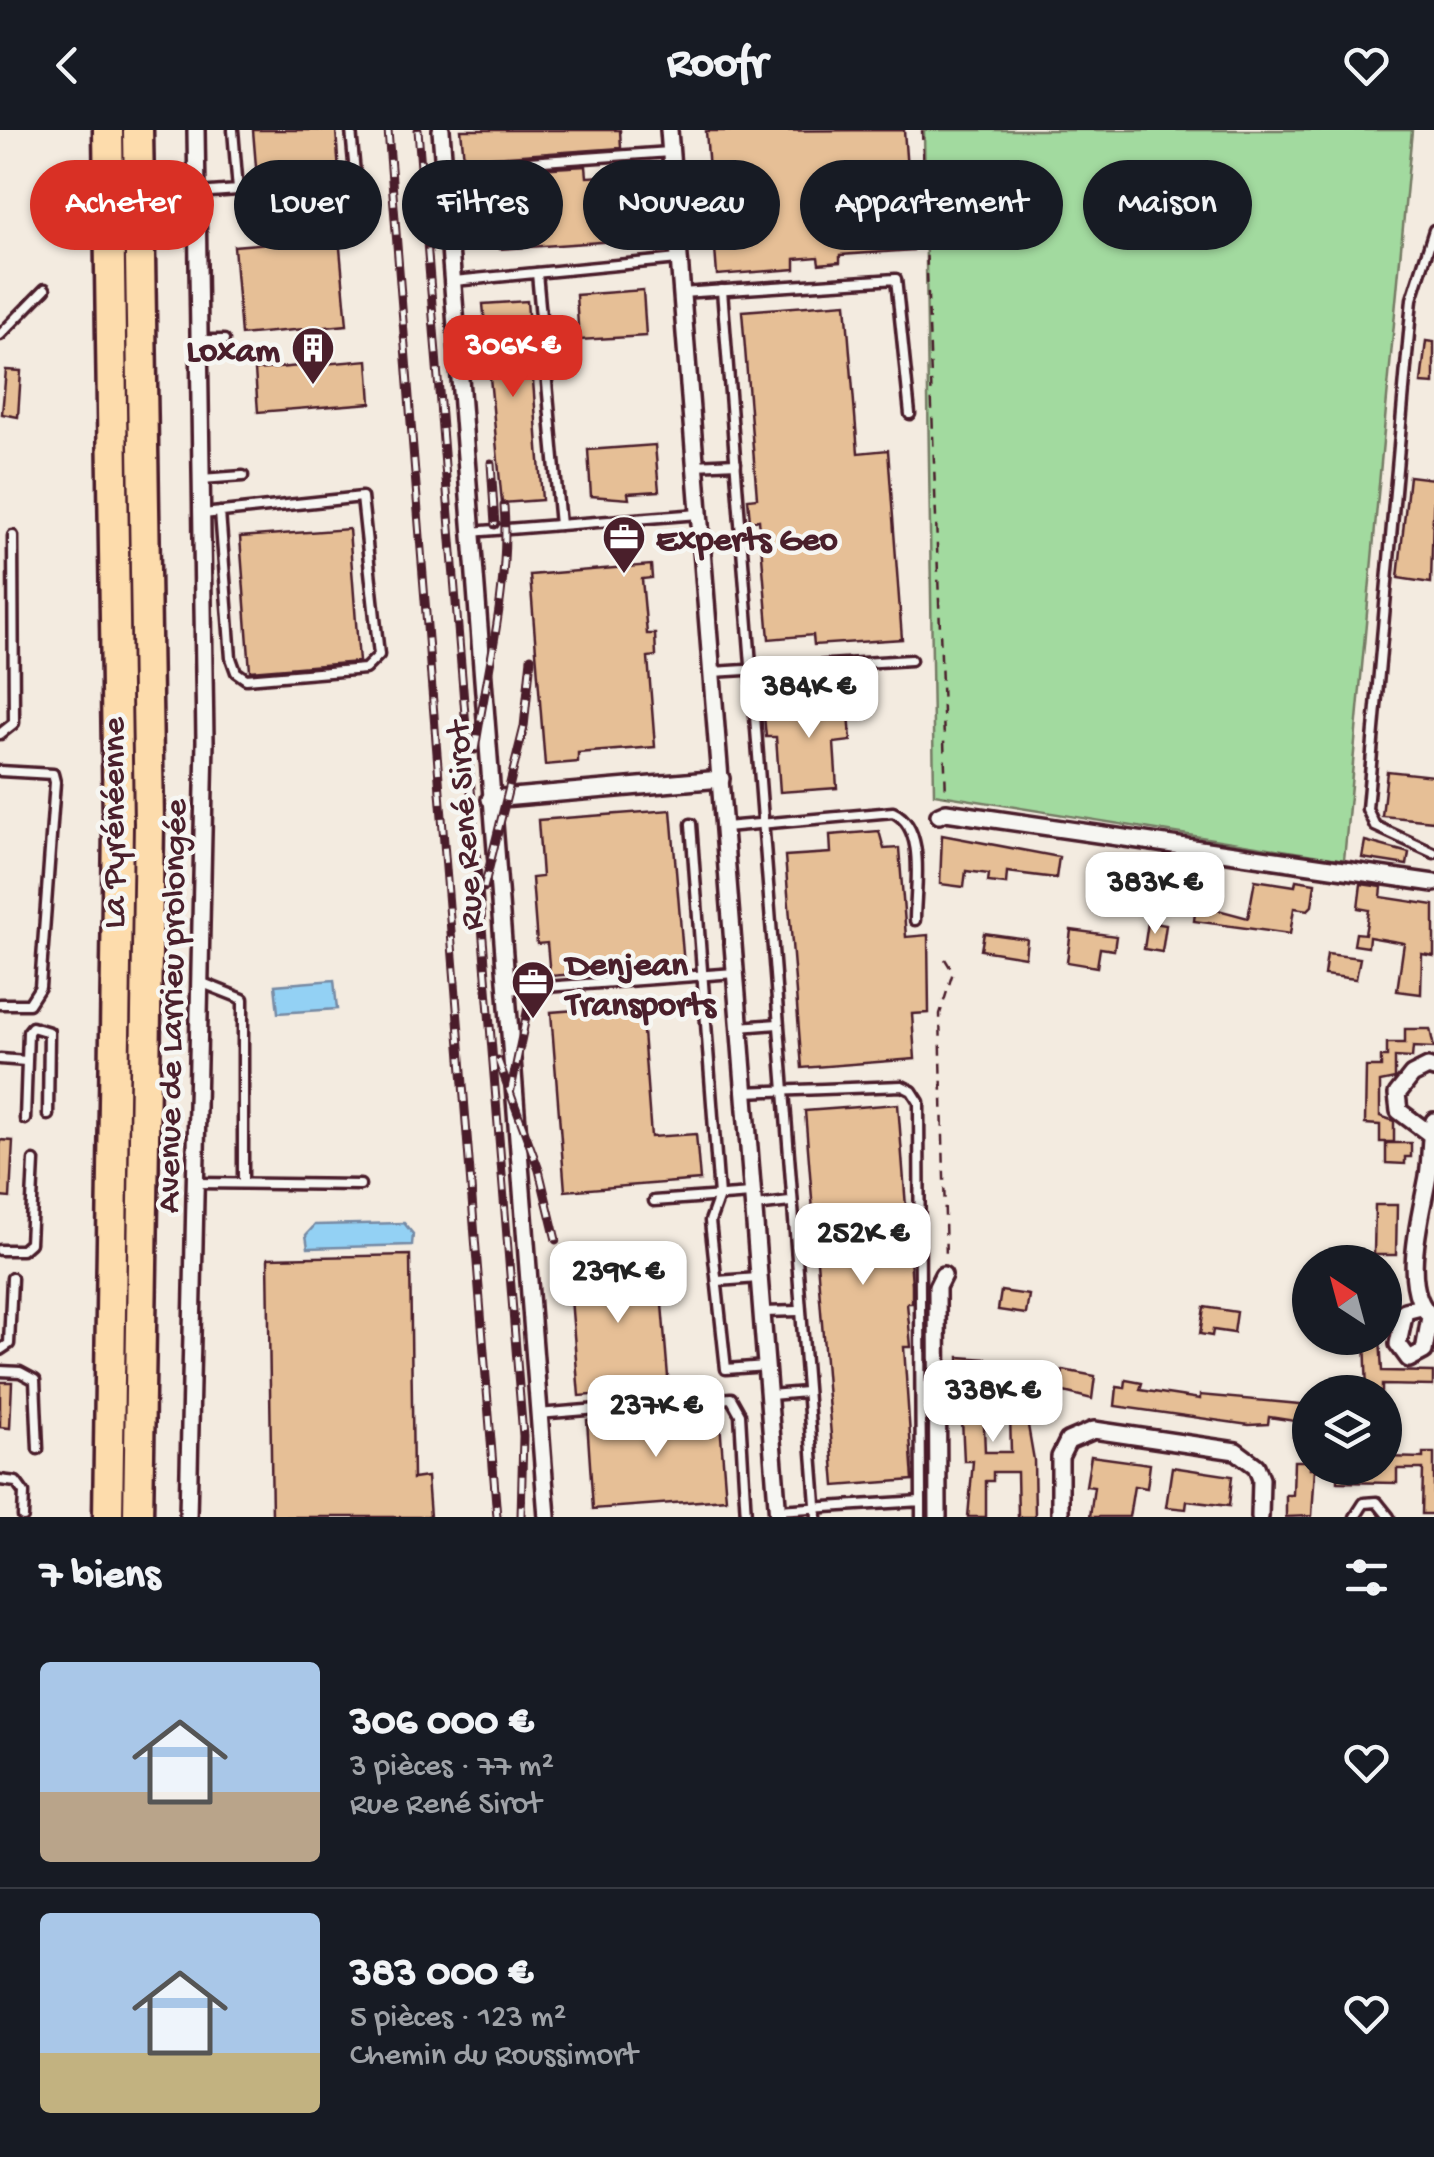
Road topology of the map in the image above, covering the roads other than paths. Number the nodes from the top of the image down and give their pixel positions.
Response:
1 (108, 130) edge
2 (138, 130) edge
3 (196, 130) edge
4 (233, 130) edge
5 (351, 130) edge
6 (441, 130) edge
7 (668, 130) edge
8 (670, 152) junction
9 (197, 160) edge
10 (236, 160) edge
11 (354, 160) edge
12 (443, 160) edge
13 (562, 160) edge
14 (1434, 230) edge
15 (199, 250) edge
16 (448, 250) edge
17 (678, 260) junction
18 (537, 273) junction
19 (450, 282) junction
20 (45, 289) dead end
21 (722, 290) junction
22 (681, 293) junction
23 (0, 336) edge
24 (200, 340) junction
25 (224, 340) dead end
26 (910, 414) dead end
27 (736, 463) junction
28 (696, 465) junction
29 (243, 476) dead end
30 (201, 479) junction
31 (220, 512) junction
32 (202, 514) junction
33 (700, 514) junction
34 (560, 525) junction
35 (469, 532) junction
36 (13, 536) dead end
37 (0, 584) edge
38 (14, 584) junction
39 (0, 648) edge
40 (14, 649) junction
41 (911, 660) dead end
42 (751, 670) junction
43 (712, 672) junction
44 (0, 734) edge
45 (0, 771) edge
46 (722, 779) junction
47 (490, 799) junction
48 (942, 814) road end
49 (691, 824) dead end
50 (765, 826) junction
51 (726, 827) junction
52 (1434, 853) edge
53 (1434, 883) edge
54 (915, 920) dead end
55 (735, 973) junction
56 (702, 976) junction
57 (199, 981) junction
58 (505, 990) junction
59 (0, 1004) edge
60 (778, 1024) junction
61 (739, 1028) junction
62 (0, 1060) edge
63 (26, 1061) junction
64 (1434, 1069) edge
65 (743, 1092) junction
66 (782, 1092) junction
67 (48, 1115) dead end
68 (24, 1119) dead end
69 (1432, 1128) edge
70 (34, 1161) dead end
71 (195, 1183) junction
72 (243, 1184) junction
73 (360, 1184) dead end
74 (719, 1196) junction
75 (752, 1200) junction
76 (654, 1201) dead end
77 (790, 1202) junction
78 (1426, 1214) edge
79 (0, 1250) edge
80 (942, 1275) road end
81 (12, 1278) dead end
82 (758, 1278) junction
83 (718, 1281) junction
84 (798, 1311) junction
85 (761, 1312) junction
86 (1428, 1314) edge
87 (0, 1350) edge
88 (766, 1366) junction
89 (0, 1371) edge
90 (806, 1392) junction
91 (768, 1395) junction
92 (538, 1414) junction
93 (38, 1449) dead end
94 (0, 1480) edge
95 (921, 1501) junction
96 (816, 1512) edge
97 (778, 1514) edge
98 (23, 1517) edge
99 (108, 1517) edge
100 (138, 1517) edge
101 (188, 1517) edge
102 (547, 1517) edge
103 (746, 1517) edge
104 (921, 1517) edge
105 (938, 1517) edge
106 (1060, 1517) edge
107 (1260, 1517) edge
108 (1355, 1517) edge
109 (1388, 1517) edge

1 - 99 highway, La Pyrénéenne
2 - 100 highway, La Pyrénéenne
3 - 9 street, Avenue de Larrieu prolongée
4 - 10 lane
5 - 11 lane
6 - 12 street, Rue René Sirot
7 - 8 street
8 - 13 lane
8 - 17 street
14 - 52 lane
15 - 24 street, Avenue de Larrieu prolongée
16 - 19 street, Rue René Sirot
17 - 18 lane
17 - 22 street
18 - 19 lane
18 - 34 lane
19 - 35 street, Rue René Sirot
20 - 23 lane
21 - 22 lane
21 - 26 lane
21 - 27 lane
22 - 28 street
24 - 25 lane
24 - 30 street, Avenue de Larrieu prolongée
27 - 28 lane
27 - 42 lane
28 - 33 street
29 - 30 lane
30 - 32 street, Avenue de Larrieu prolongée
31 - 31 lane
31 - 32 lane
32 - 57 street, Avenue de Larrieu prolongée
33 - 34 lane
33 - 43 street
34 - 35 lane
35 - 47 street, Rue René Sirot
36 - 38 lane
37 - 38 lane
38 - 40 lane
39 - 40 lane
40 - 44 lane
41 - 42 lane
42 - 43 lane
42 - 50 lane
43 - 46 street
45 - 59 lane
46 - 47 street
46 - 51 street
47 - 58 street, Rue René Sirot
48 - 53 street
49 - 56 lane
50 - 51 lane
50 - 54 lane
50 - 60 lane
51 - 55 street
55 - 56 lane
55 - 61 street
56 - 58 lane
56 - 74 lane
57 - 71 street, Avenue de Larrieu prolongée
57 - 72 lane
58 - 92 street, Rue René Sirot
60 - 61 lane
60 - 66 lane
61 - 65 street
62 - 63 lane
63 - 67 lane
63 - 68 lane
64 - 69 street
65 - 66 lane
65 - 75 street
66 - 77 lane
66 - 95 lane
69 - 78 street
70 - 79 lane
71 - 72 lane
71 - 101 street, Avenue de Larrieu prolongée
72 - 73 lane
74 - 75 lane
74 - 76 lane
74 - 83 lane
75 - 77 lane
75 - 82 street
77 - 84 lane
78 - 86 street
80 - 105 street
81 - 87 lane
82 - 83 lane
82 - 85 street
83 - 88 lane
84 - 85 lane
84 - 90 lane
85 - 88 street
88 - 91 street
89 - 93 lane
90 - 91 lane
90 - 96 lane
91 - 97 street
92 - 102 street, Rue René Sirot
92 - 103 lane
94 - 98 lane
95 - 96 lane
95 - 104 lane
96 - 97 lane
106 - 107 street
108 - 109 lane

